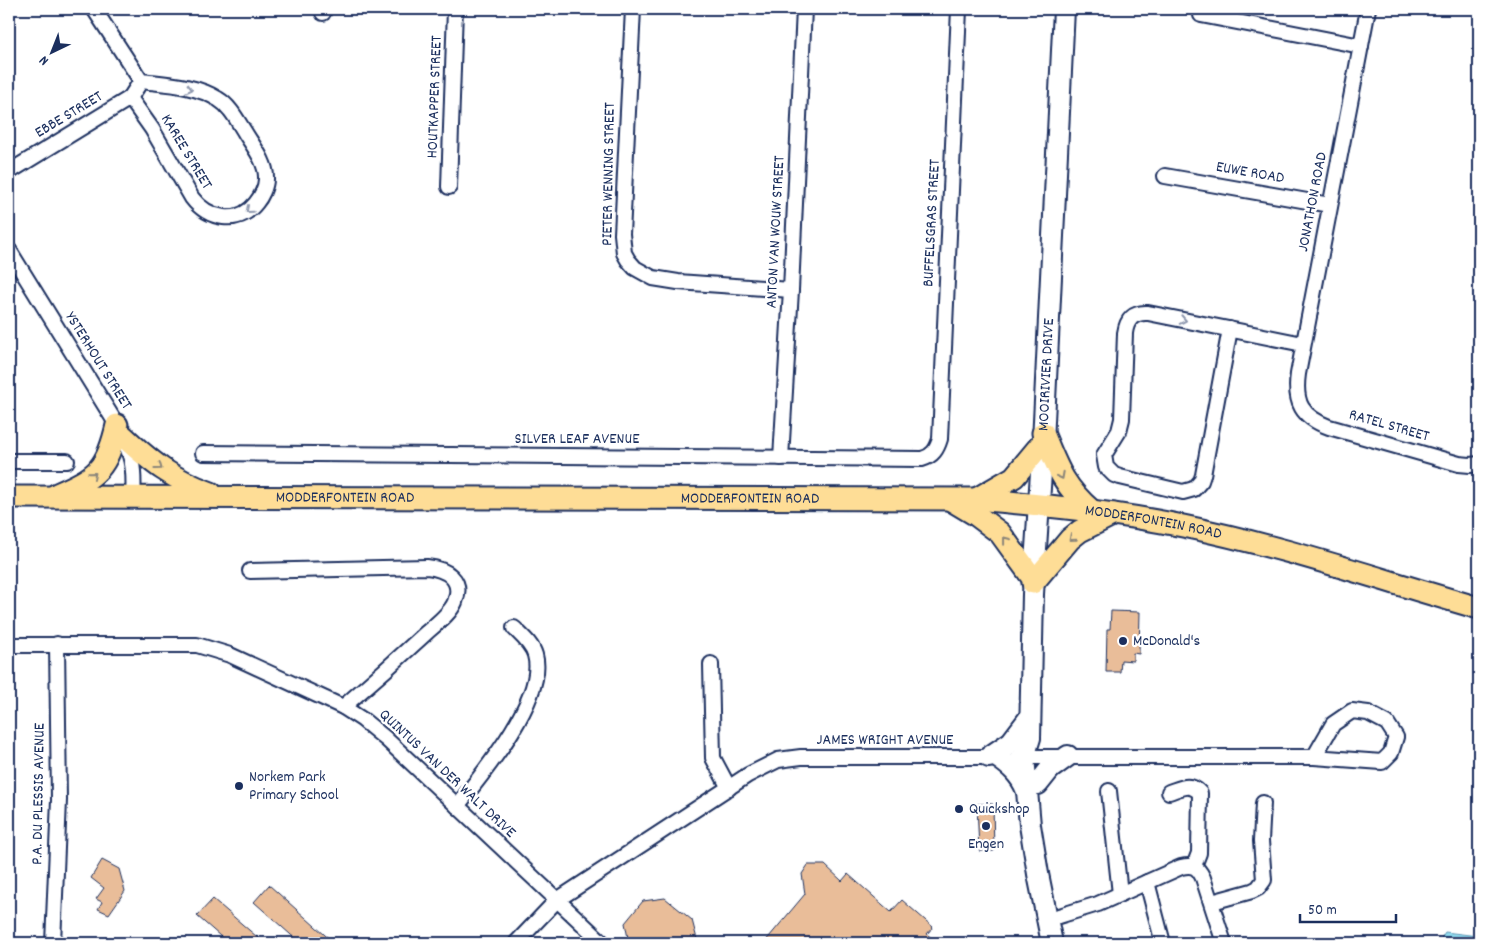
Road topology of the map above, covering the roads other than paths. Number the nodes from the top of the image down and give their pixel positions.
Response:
1 (94, 9) edge
2 (455, 9) edge
3 (633, 9) edge
4 (804, 9) edge
5 (959, 9) edge
6 (1064, 9) edge
7 (1368, 9) edge
8 (1201, 15) dead end
9 (1361, 46) junction
10 (141, 81) junction
11 (130, 98) junction
12 (9, 172) edge
13 (1165, 176) dead end
14 (449, 187) dead end
15 (1330, 204) junction
16 (9, 250) edge
17 (791, 290) junction
18 (1230, 329) junction
19 (1303, 344) junction
20 (1299, 402) joint
21 (120, 430) junction
22 (1043, 438) junction
23 (940, 439) joint
24 (203, 453) dead end
25 (781, 458) junction
26 (9, 461) edge
27 (67, 461) dead end
28 (1479, 464) edge
29 (9, 497) edge
30 (50, 498) junction
31 (133, 498) junction
32 (224, 498) junction
33 (948, 499) junction
34 (976, 499) junction
35 (1038, 504) junction
36 (1092, 511) junction
37 (1114, 514) junction
38 (250, 571) dead end
39 (1034, 582) junction
40 (1479, 608) edge
41 (514, 628) dead end
42 (9, 644) edge
43 (57, 644) junction
44 (711, 664) dead end
45 (343, 707) junction
46 (1030, 717) junction
47 (1030, 751) junction
48 (1068, 756) junction
49 (993, 757) junction
50 (1314, 757) junction
51 (728, 788) junction
52 (1032, 789) junction
53 (1109, 791) dead end
54 (1169, 792) dead end
55 (1263, 803) dead end
56 (457, 806) junction
57 (1194, 866) junction
58 (1147, 882) junction
59 (1120, 894) junction
60 (557, 900) junction
61 (1212, 902) junction
62 (1053, 917) junction
63 (53, 943) edge
64 (516, 943) edge
65 (603, 943) edge
66 (1036, 943) edge
67 (1052, 943) edge
68 (1064, 943) edge
69 (1163, 943) edge
70 (1224, 943) edge

1 - 10 street
2 - 14 street, HOUTKAPPER STREET
3 - 17 street, PIETER WENNING STREET
4 - 17 street, ANTON VAN WOUW STREET
5 - 23 street, BUFFELSGRAS STREET
6 - 22 street, MOOIRIVIER DRIVE
7 - 9 street, JONATHON ROAD
8 - 9 street
9 - 15 street, JONATHON ROAD
10 - 11 street, EBBE STREET
10 -> 11 street, KAREE STREET
11 - 12 street, EBBE STREET
13 - 15 street, EUWE ROAD
15 - 19 street, JONATHON ROAD
16 - 21 street, YSTERHOUT STREET
17 - 25 street, ANTON VAN WOUW STREET
18 -> 18 street
18 - 19 street
19 - 20 street, JONATHON ROAD
20 - 28 street, RATEL STREET
30 -> 21 main road
21 - 31 street, YSTERHOUT STREET
21 -> 32 main road
22 - 34 main road
22 - 35 street, MOOIRIVIER DRIVE
22 -> 36 main road
23 - 25 street, SILVER LEAF AVENUE
24 - 25 street, SILVER LEAF AVENUE
26 - 27 street
29 - 30 main road, MODDERFONTEIN ROAD
30 - 31 main road, MODDERFONTEIN ROAD
31 - 32 main road, MODDERFONTEIN ROAD
32 - 33 main road, MODDERFONTEIN ROAD
33 - 34 main road, MODDERFONTEIN ROAD
39 -> 33 main road
34 - 35 main road, MODDERFONTEIN ROAD
35 - 36 main road, MODDERFONTEIN ROAD
35 - 39 street, MOOIRIVIER DRIVE
36 - 37 main road, MODDERFONTEIN ROAD
37 -> 39 main road
37 - 40 main road, MODDERFONTEIN ROAD
38 - 45 street
39 - 46 street, MOOIRIVIER DRIVE
41 - 56 street
42 - 43 street, QUINTUS VAN DER WALT DRIVE
43 - 45 street, QUINTUS VAN DER WALT DRIVE
43 - 63 street, P.A. DU PLESSIS AVENUE
44 - 51 street
45 - 56 street, QUINTUS VAN DER WALT DRIVE
46 - 47 street, MOOIRIVIER DRIVE
46 - 49 street
47 - 48 street, JAMES WRIGHT AVENUE
47 - 49 street, JAMES WRIGHT AVENUE
47 - 52 street, MOOIRIVIER DRIVE
48 - 50 street, JAMES WRIGHT AVENUE
48 - 52 street
49 - 51 street, JAMES WRIGHT AVENUE
49 - 52 street
50 - 50 street, JAMES WRIGHT AVENUE
51 - 60 street, JAMES WRIGHT AVENUE
52 - 62 street, MOOIRIVIER DRIVE
53 - 59 street
54 - 57 street
55 - 61 street
56 - 60 street, QUINTUS VAN DER WALT DRIVE
57 - 58 street
57 - 61 street
58 - 59 street
58 - 69 street
59 - 62 street
60 - 64 street, JAMES WRIGHT AVENUE
60 - 65 street, QUINTUS VAN DER WALT DRIVE
61 - 70 street
62 - 66 street
62 - 67 street, MOOIRIVIER DRIVE
62 - 68 street, MOOIRIVIER DRIVE

